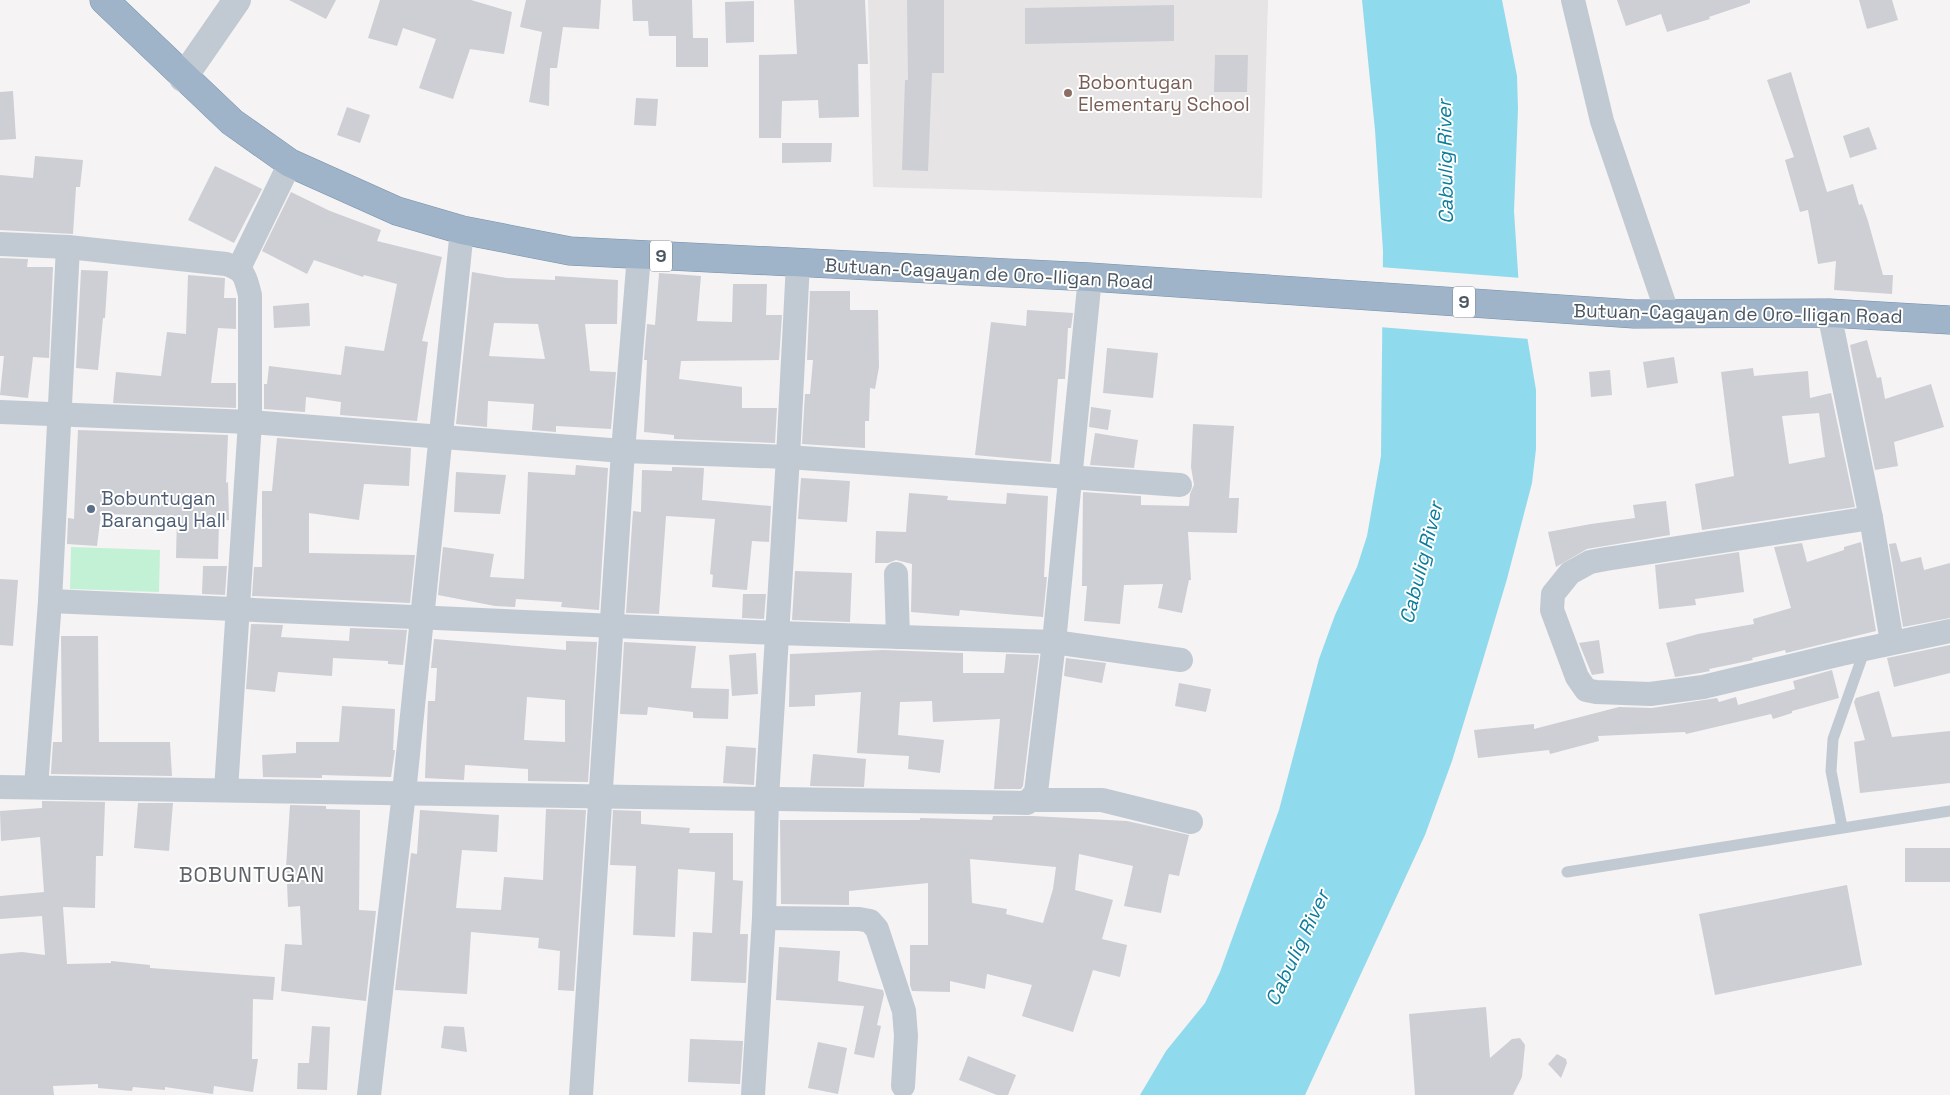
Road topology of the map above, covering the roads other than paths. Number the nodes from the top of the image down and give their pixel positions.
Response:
1 (104, 0) edge
2 (237, 0) edge
3 (1573, 0) edge
4 (183, 78) junction
5 (290, 163) junction
6 (462, 230) junction
7 (0, 244) edge
8 (68, 247) junction
9 (639, 255) junction
10 (798, 263) junction
11 (239, 268) junction
12 (1090, 277) junction
13 (1830, 314) junction
14 (1668, 315) junction
15 (1950, 320) edge
16 (0, 412) edge
17 (60, 414) junction
18 (250, 422) junction
19 (440, 436) junction
20 (624, 451) junction
21 (788, 457) junction
22 (1070, 478) junction
23 (1180, 485) dead end
24 (1871, 518) junction
25 (896, 574) dead end
26 (50, 601) junction
27 (238, 609) junction
28 (422, 617) junction
29 (612, 626) junction
30 (1950, 631) edge
31 (777, 633) junction
32 (898, 637) junction
33 (1054, 642) junction
34 (1892, 642) junction
35 (1865, 649) junction
36 (1181, 660) dead end
37 (0, 787) edge
38 (36, 787) junction
39 (226, 790) junction
40 (404, 793) junction
41 (601, 797) junction
42 (767, 798) junction
43 (1031, 800) junction
44 (1950, 811) edge
45 (1191, 822) dead end
46 (1842, 827) junction
47 (1567, 872) dead end
48 (764, 918) junction
49 (903, 1086) dead end
50 (370, 1095) edge
51 (581, 1095) edge
52 (753, 1095) edge

1 - 4 highway, Butuan-Cagayan de Oro-Iligan Road / 9
2 - 4 street
3 - 14 street
4 - 5 highway, Butuan-Cagayan de Oro-Iligan Road / 9
5 - 6 highway, Butuan-Cagayan de Oro-Iligan Road / 9
5 - 11 street
6 - 9 highway, Butuan-Cagayan de Oro-Iligan Road / 9
6 - 19 street
7 - 8 street
8 - 11 street
8 - 17 street
9 - 10 highway, Butuan-Cagayan de Oro-Iligan Road / 9
9 - 20 street
10 - 12 highway, Butuan-Cagayan de Oro-Iligan Road / 9
10 - 21 street
11 - 18 street
12 - 14 highway, Butuan-Cagayan de Oro-Iligan Road / 9
12 - 22 street
13 - 14 highway, Butuan-Cagayan de Oro-Iligan Road / 9
13 - 15 highway, Butuan-Cagayan de Oro-Iligan Road / 9
13 - 24 street
16 - 17 street
17 - 18 street
17 - 26 street
18 - 19 street
18 - 27 street
19 - 20 street
19 - 28 street
20 - 21 street
20 - 29 street
21 - 22 street
21 - 31 street
22 - 23 street
22 - 33 street
24 - 34 street
24 - 35 street
25 - 32 street
26 - 27 street
26 - 38 street
27 - 28 street
27 - 39 street
28 - 29 street
28 - 40 street
29 - 31 street
29 - 41 street
30 - 34 street
31 - 32 street
31 - 42 street
32 - 33 street
33 - 36 street
33 - 43 street
34 - 35 street
35 - 46 lane
37 - 38 street
38 - 39 street
39 - 40 street
40 - 41 street
40 - 50 street
41 - 42 street
41 - 51 street
42 - 43 street
42 - 48 street
43 - 45 street
44 - 46 lane
46 - 47 lane
48 - 49 street
48 - 52 street

